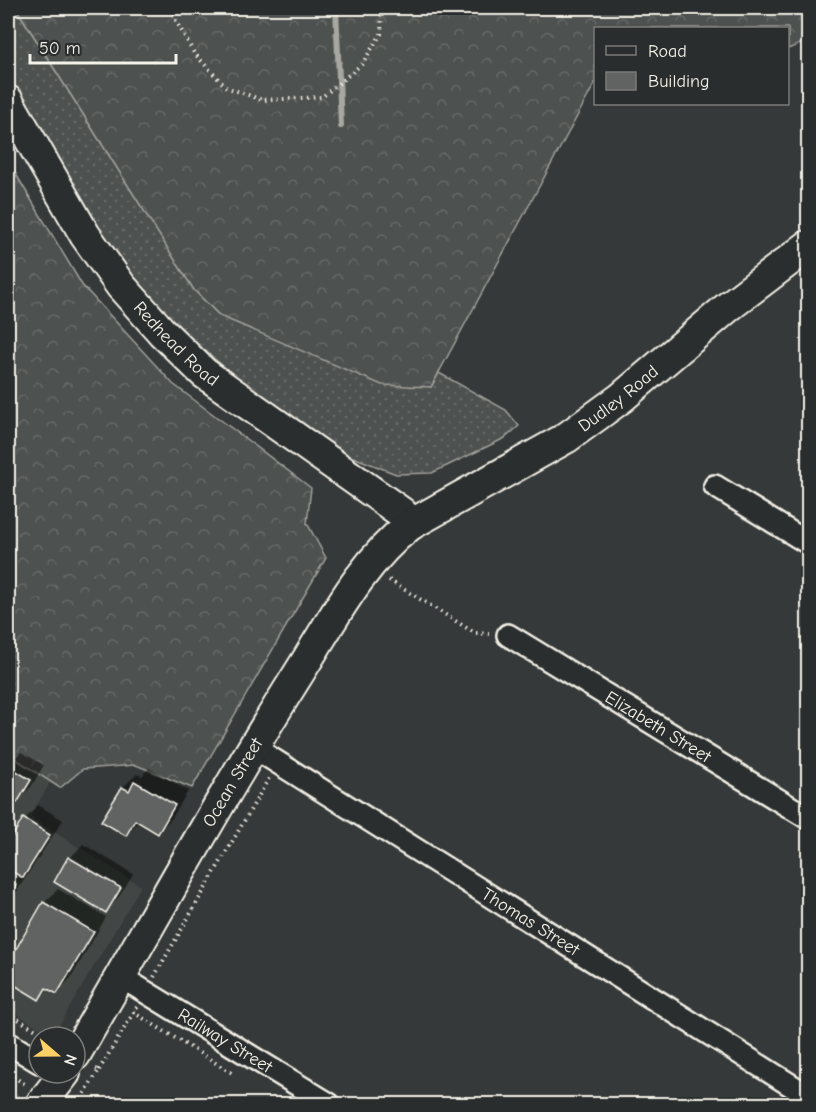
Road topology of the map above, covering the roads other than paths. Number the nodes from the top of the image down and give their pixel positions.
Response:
1 (8, 101) edge
2 (804, 254) edge
3 (715, 486) dead end
4 (410, 525) junction
5 (808, 543) edge
6 (508, 635) road end
7 (253, 747) junction
8 (808, 818) edge
9 (133, 985) junction
10 (8, 1042) edge
11 (87, 1042) edge
12 (27, 1053) edge
13 (808, 1096) edge
14 (329, 1104) edge

1 - 4 main road, Redhead Road
2 - 4 main road, Dudley Road
3 - 5 street
4 - 7 main road, Ocean Street
6 - 8 street, Elizabeth Street
7 - 9 main road, Ocean Street
7 - 13 street, Thomas Street
9 - 11 main road, Ocean Street
9 - 14 street, Railway Street
10 - 12 street

